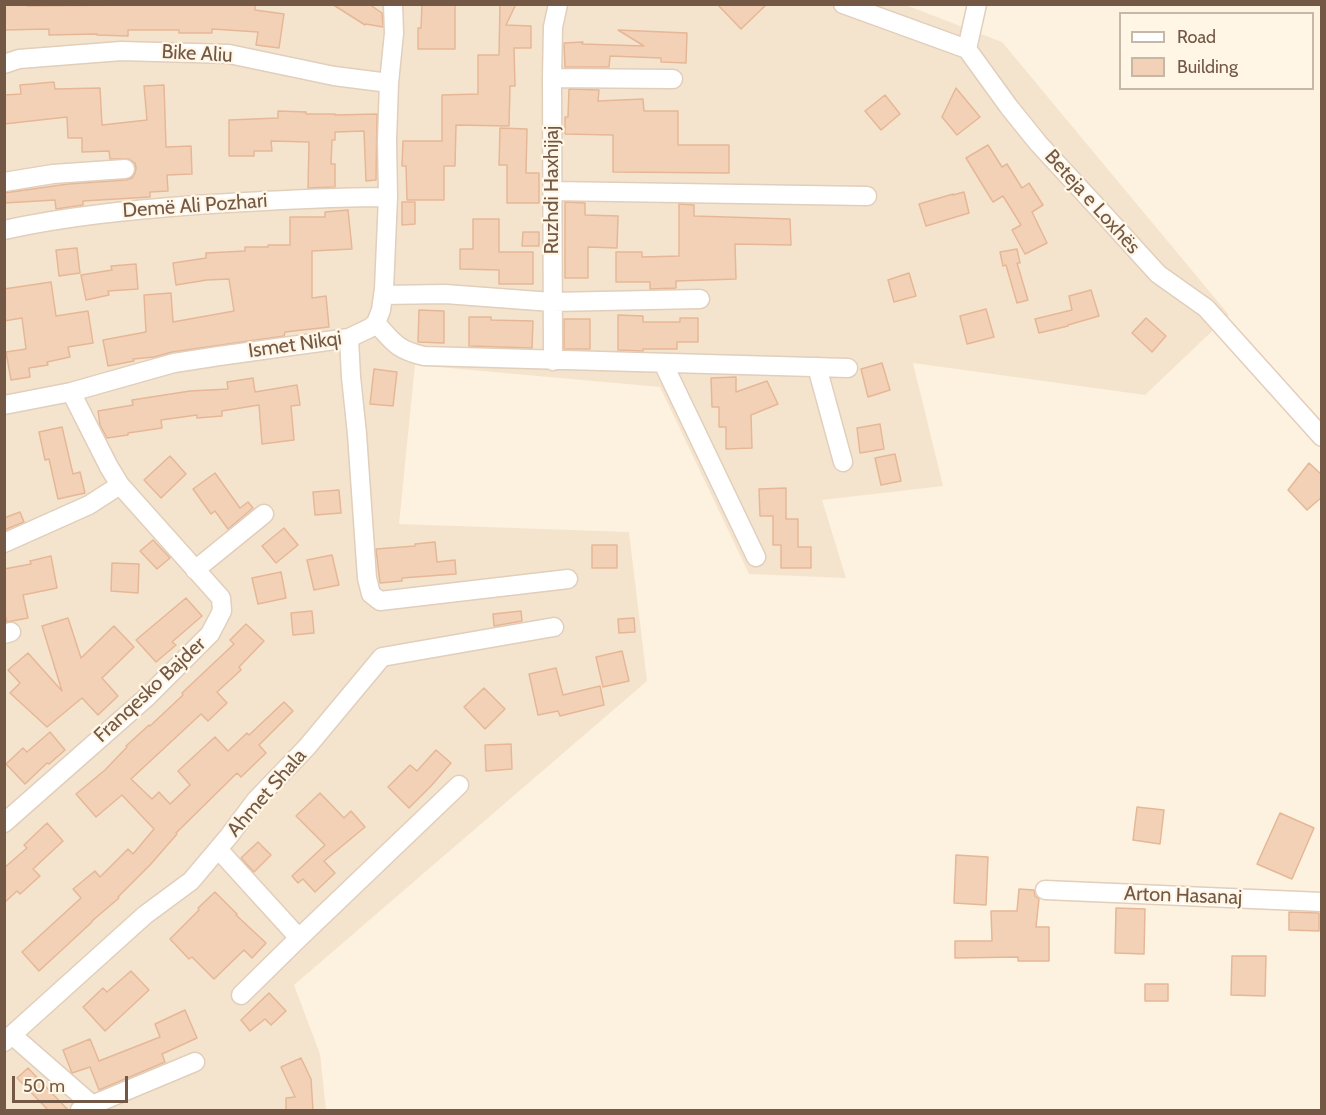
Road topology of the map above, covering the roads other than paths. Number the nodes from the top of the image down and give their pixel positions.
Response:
1 (393, 4) edge
2 (558, 4) edge
3 (843, 4) edge
4 (977, 4) edge
5 (967, 49) junction
6 (4, 64) edge
7 (552, 78) junction
8 (673, 79) dead end
9 (389, 83) junction
10 (125, 169) dead end
11 (4, 182) edge
12 (552, 191) junction
13 (867, 196) dead end
14 (388, 197) junction
15 (4, 230) edge
16 (383, 295) junction
17 (700, 299) dead end
18 (552, 302) junction
19 (376, 323) junction
20 (349, 338) junction
21 (553, 361) junction
22 (663, 363) junction
23 (817, 367) junction
24 (848, 368) dead end
25 (71, 392) junction
26 (4, 405) edge
27 (1322, 437) edge
28 (843, 462) dead end
29 (120, 485) junction
30 (264, 514) dead end
31 (4, 543) edge
32 (756, 557) dead end
33 (195, 570) junction
34 (568, 579) dead end
35 (554, 627) dead end
36 (459, 784) dead end
37 (4, 823) edge
38 (218, 849) junction
39 (1045, 890) dead end
40 (1322, 902) edge
41 (299, 938) junction
42 (241, 995) dead end
43 (8, 1039) edge
44 (195, 1062) dead end
45 (90, 1109) edge

1 - 9 street
2 - 7 street, Ruzhdi Haxhijaj
3 - 5 street
4 - 5 street
5 - 27 street, Beteja e Loxhës
6 - 9 street, Bike Aliu
7 - 8 street
7 - 12 street, Ruzhdi Haxhijaj
9 - 14 street
10 - 11 street
12 - 13 street
12 - 18 street, Ruzhdi Haxhijaj
14 - 15 street, Demë Ali Pozhari
14 - 16 street
16 - 18 street
16 - 19 street
17 - 18 street
18 - 21 street, Ruzhdi Haxhijaj
19 - 20 street, Ismet Nikqi
19 - 21 street
20 - 25 street, Ismet Nikqi
20 - 34 street
21 - 22 street
22 - 23 street
22 - 32 street
23 - 24 street
23 - 28 street
25 - 26 street, Ismet Nikqi
25 - 29 street, Franqesko Bajder
29 - 31 street
29 - 33 street, Franqesko Bajder
30 - 33 street
33 - 37 street, Franqesko Bajder
35 - 38 street, Ahmet Shala
36 - 41 street
38 - 41 street
38 - 43 street, Ahmet Shala
39 - 40 street, Arton Hasanaj
41 - 42 street
43 - 45 street, Ahmet Shala
44 - 45 street

